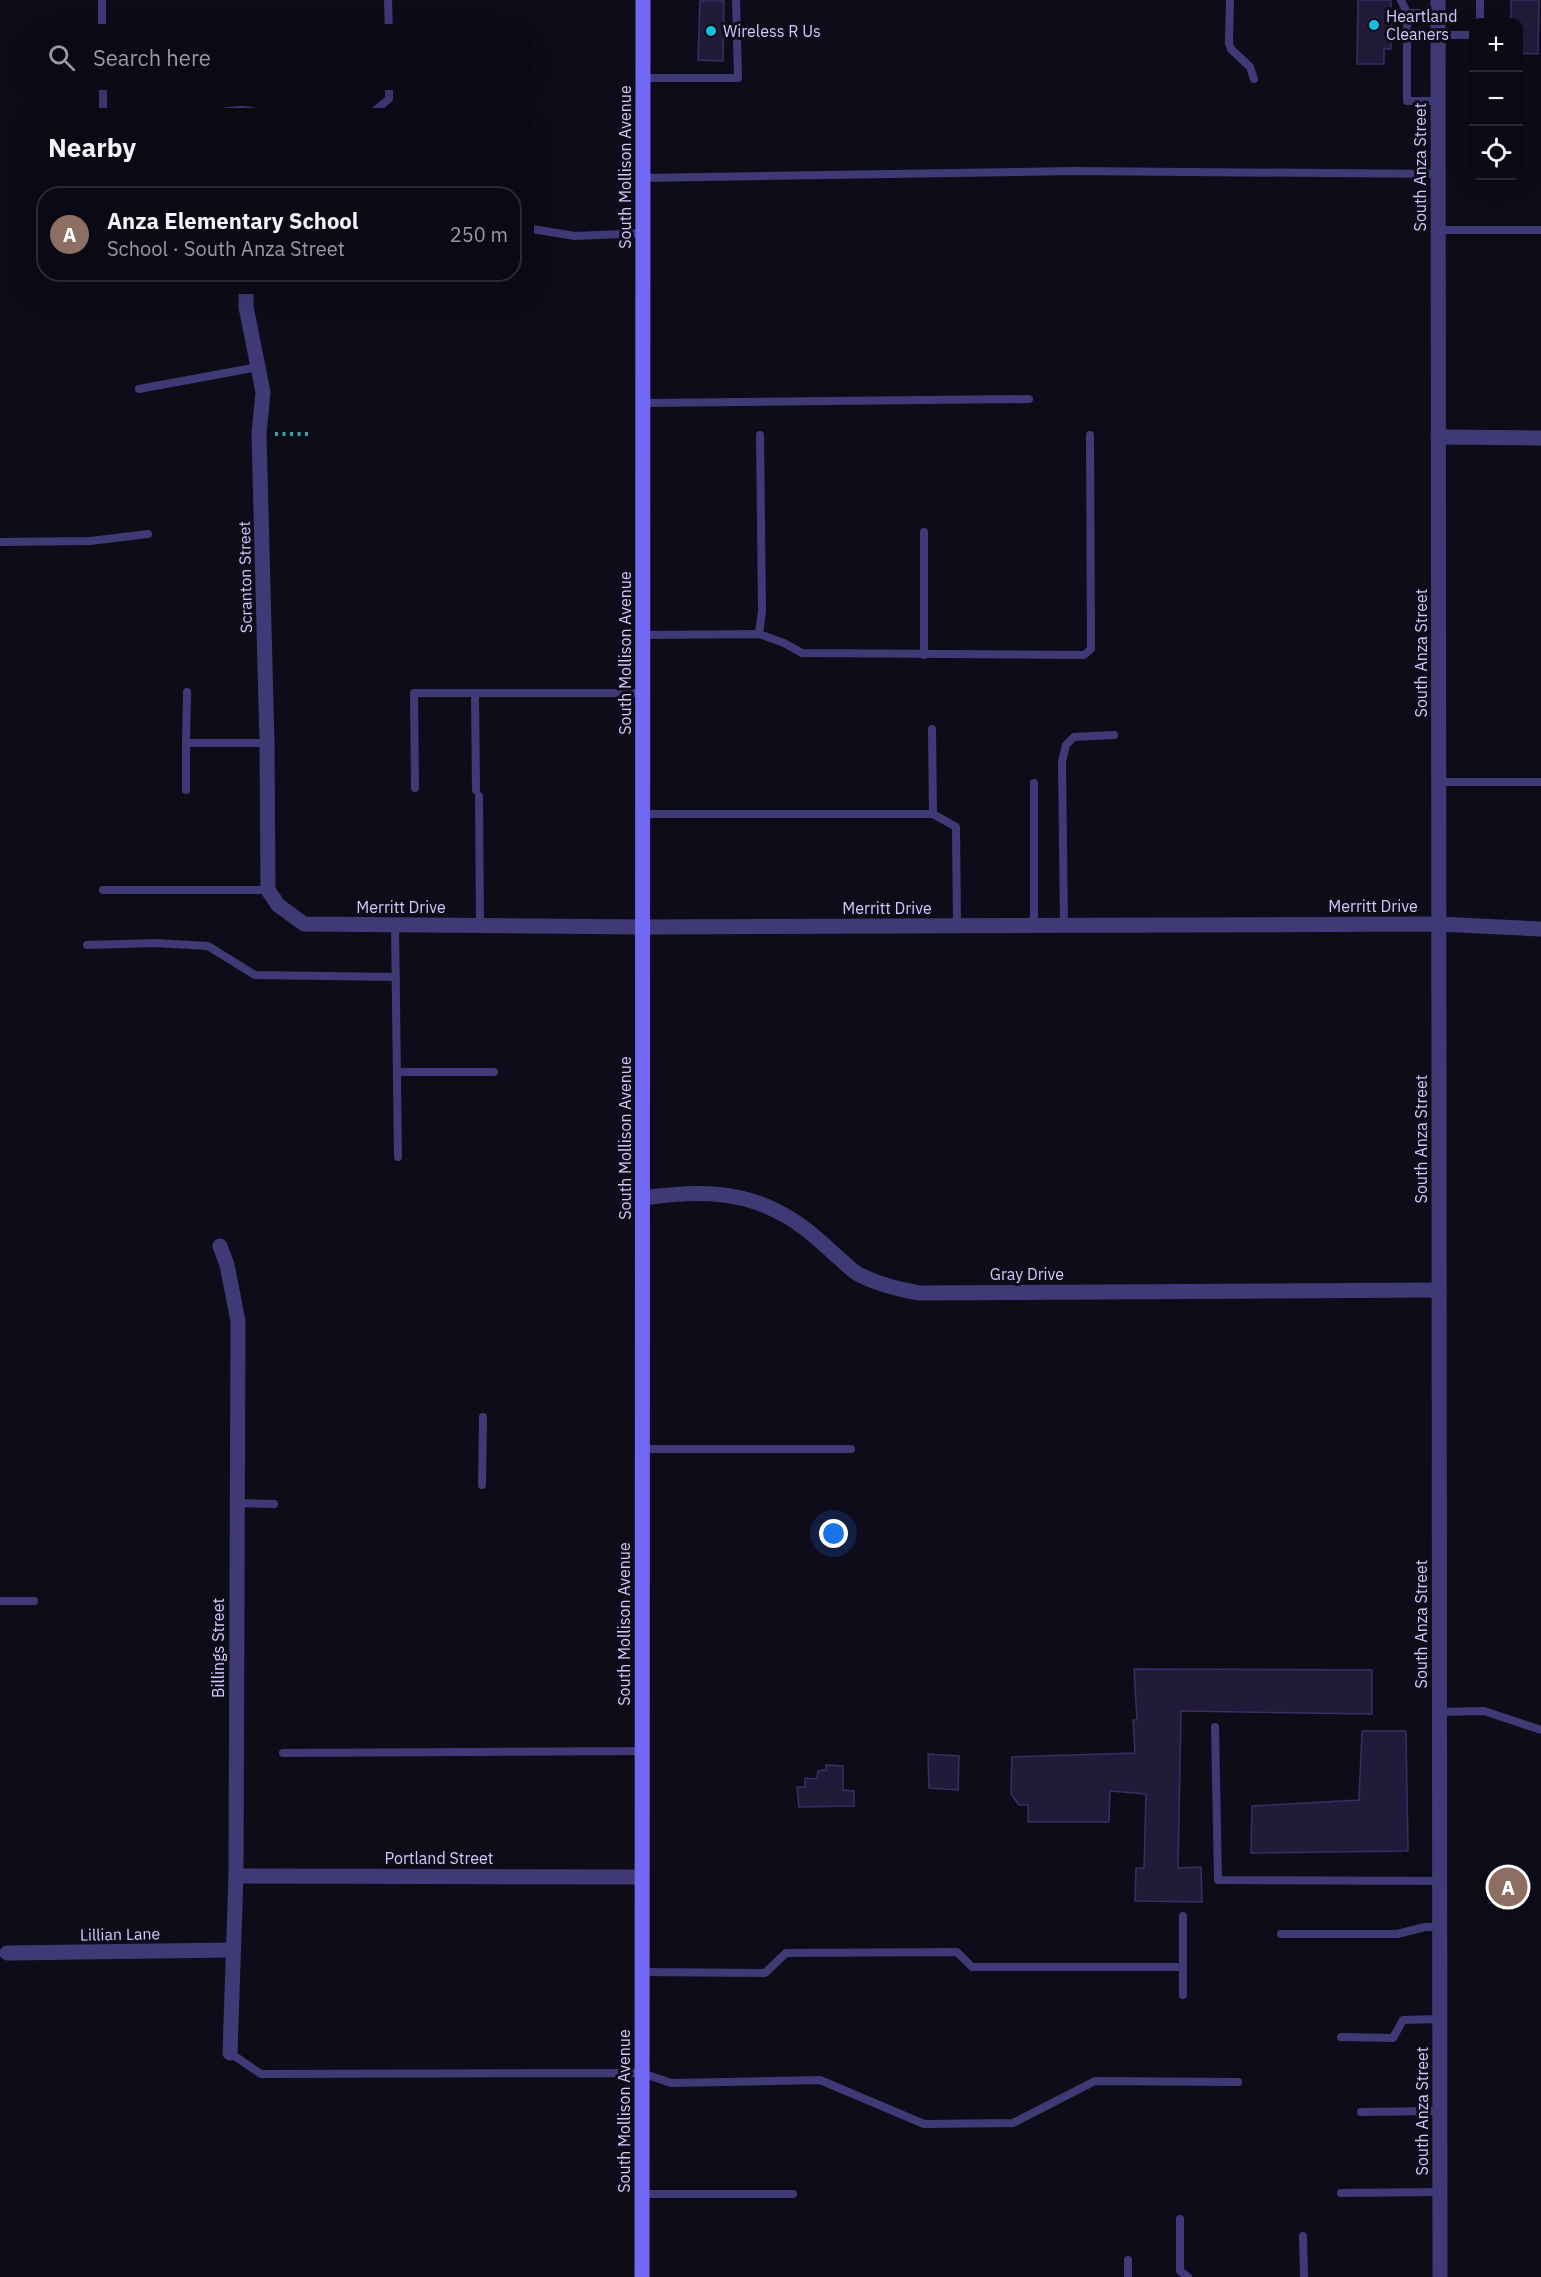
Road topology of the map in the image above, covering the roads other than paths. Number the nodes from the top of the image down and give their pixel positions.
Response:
1 (102, 0) edge
2 (388, 0) edge
3 (644, 0) edge
4 (736, 0) edge
5 (1230, 0) edge
6 (1401, 0) edge
7 (1480, 0) edge
8 (1438, 7) edge
9 (1407, 13) junction
10 (1480, 18) edge
11 (102, 24) edge
12 (389, 24) edge
13 (1438, 35) junction
14 (1469, 35) edge
15 (644, 78) junction
16 (1254, 79) dead end
17 (103, 90) edge
18 (389, 90) edge
19 (1438, 101) junction
20 (104, 108) edge
21 (378, 108) edge
22 (1438, 174) junction
23 (644, 178) junction
24 (534, 229) edge
25 (1438, 230) junction
26 (1541, 230) edge
27 (644, 234) junction
28 (246, 294) edge
29 (258, 367) junction
30 (139, 389) dead end
31 (1029, 399) dead end
32 (644, 403) junction
33 (760, 435) dead end
34 (1089, 435) dead end
35 (1438, 437) junction
36 (1541, 438) edge
37 (924, 532) dead end
38 (148, 534) dead end
39 (0, 542) edge
40 (759, 634) junction
41 (644, 635) junction
42 (924, 654) junction
43 (187, 692) dead end
44 (475, 693) junction
45 (644, 693) junction
46 (932, 729) dead end
47 (1114, 735) dead end
48 (186, 743) junction
49 (267, 743) junction
50 (1439, 782) junction
51 (1541, 782) edge
52 (1034, 783) dead end
53 (415, 788) dead end
54 (186, 790) dead end
55 (644, 814) junction
56 (933, 814) junction
57 (103, 890) dead end
58 (268, 890) junction
59 (1438, 924) junction
60 (395, 925) junction
61 (480, 926) junction
62 (957, 926) junction
63 (1034, 926) junction
64 (1064, 926) junction
65 (644, 927) junction
66 (1541, 929) edge
67 (87, 945) dead end
68 (396, 977) junction
69 (397, 1072) junction
70 (494, 1072) dead end
71 (398, 1157) dead end
72 (644, 1198) junction
73 (220, 1246) dead end
74 (1439, 1290) junction
75 (483, 1417) dead end
76 (643, 1449) junction
77 (851, 1449) dead end
78 (482, 1485) dead end
79 (237, 1503) junction
80 (274, 1504) dead end
81 (0, 1601) edge
82 (34, 1602) dead end
83 (1439, 1712) junction
84 (1215, 1727) dead end
85 (1541, 1730) edge
86 (642, 1751) junction
87 (283, 1753) dead end
88 (236, 1876) junction
89 (641, 1877) junction
90 (1439, 1881) junction
91 (1183, 1916) dead end
92 (1439, 1927) junction
93 (1281, 1934) dead end
94 (233, 1950) junction
95 (8, 1953) dead end
96 (1183, 1967) junction
97 (642, 1972) junction
98 (1183, 1995) dead end
99 (1439, 2019) junction
100 (1341, 2037) dead end
101 (230, 2053) joint
102 (642, 2073) junction
103 (1238, 2082) dead end
104 (1440, 2111) junction
105 (1361, 2112) dead end
106 (1440, 2192) junction
107 (1341, 2193) dead end
108 (642, 2194) junction
109 (793, 2194) dead end
110 (1180, 2219) dead end
111 (1303, 2236) dead end
112 (1128, 2260) dead end
113 (642, 2277) edge
114 (1128, 2277) edge
115 (1188, 2277) edge
116 (1304, 2277) edge
117 (1440, 2277) edge

1 - 11 lane
2 - 12 lane
3 - 15 main road, South Mollison Avenue
4 - 15 lane
5 - 16 lane
6 - 9 lane
7 - 10 lane
8 - 9 lane
8 - 13 street, South Anza Street
9 - 19 lane
13 - 14 lane
13 - 19 street, South Anza Street
15 - 23 main road, South Mollison Avenue
17 - 20 lane
18 - 21 lane
19 - 22 street, South Anza Street
22 - 23 lane
22 - 25 street, South Anza Street
23 - 27 main road, South Mollison Avenue
24 - 27 lane
25 - 26 lane
25 - 35 street, South Anza Street
27 - 32 main road, South Mollison Avenue
28 - 29 street, Scranton Street
29 - 30 lane
29 - 49 street, Scranton Street
31 - 32 lane
32 - 41 main road, South Mollison Avenue
33 - 40 lane
34 - 42 lane
35 - 36 street
35 - 50 street, South Anza Street
37 - 42 lane
38 - 39 lane
40 - 41 lane
40 - 42 lane
41 - 45 main road, South Mollison Avenue
43 - 48 lane
44 - 45 lane
44 - 53 lane
44 - 61 lane
45 - 55 main road, South Mollison Avenue
46 - 56 lane
47 - 64 lane
48 - 49 lane
48 - 54 lane
49 - 58 street, Scranton Street
50 - 51 lane
50 - 59 street, South Anza Street
52 - 63 lane
55 - 56 lane
55 - 65 main road, South Mollison Avenue
56 - 62 lane
57 - 58 lane
58 - 60 street, Merritt Drive
59 - 64 street, Merritt Drive
59 - 66 street, Merritt Drive
59 - 74 street, South Anza Street
60 - 61 street, Merritt Drive
60 - 68 lane
61 - 65 street, Merritt Drive
62 - 63 street, Merritt Drive
62 - 65 street, Merritt Drive
63 - 64 street, Merritt Drive
65 - 72 main road, South Mollison Avenue
67 - 68 lane
68 - 69 lane
69 - 70 lane
69 - 71 lane
72 - 74 street, Gray Drive
72 - 76 main road, South Mollison Avenue
73 - 79 street, Billings Street
74 - 83 street, South Anza Street
75 - 78 lane
76 - 77 lane
76 - 86 main road, South Mollison Avenue
79 - 80 lane
79 - 88 street, Billings Street
81 - 82 lane
83 - 85 lane
83 - 90 street, South Anza Street
84 - 90 lane
86 - 87 lane
86 - 89 main road, South Mollison Avenue
88 - 89 street, Portland Street
88 - 94 street, Billings Street
89 - 97 main road, South Mollison Avenue
90 - 92 street, South Anza Street
91 - 96 lane
92 - 93 lane
92 - 99 street, South Anza Street
94 - 95 street, Lillian Lane
94 - 101 street, Billings Street
96 - 97 lane
96 - 98 lane
97 - 102 main road, South Mollison Avenue
99 - 100 lane
99 - 104 street, South Anza Street
101 - 102 lane
102 - 103 lane
102 - 108 main road, South Mollison Avenue
104 - 105 lane
104 - 106 street, South Anza Street
106 - 107 lane
106 - 117 street, South Anza Street
108 - 109 lane
108 - 113 main road, South Mollison Avenue
110 - 115 lane
111 - 116 lane
112 - 114 lane

